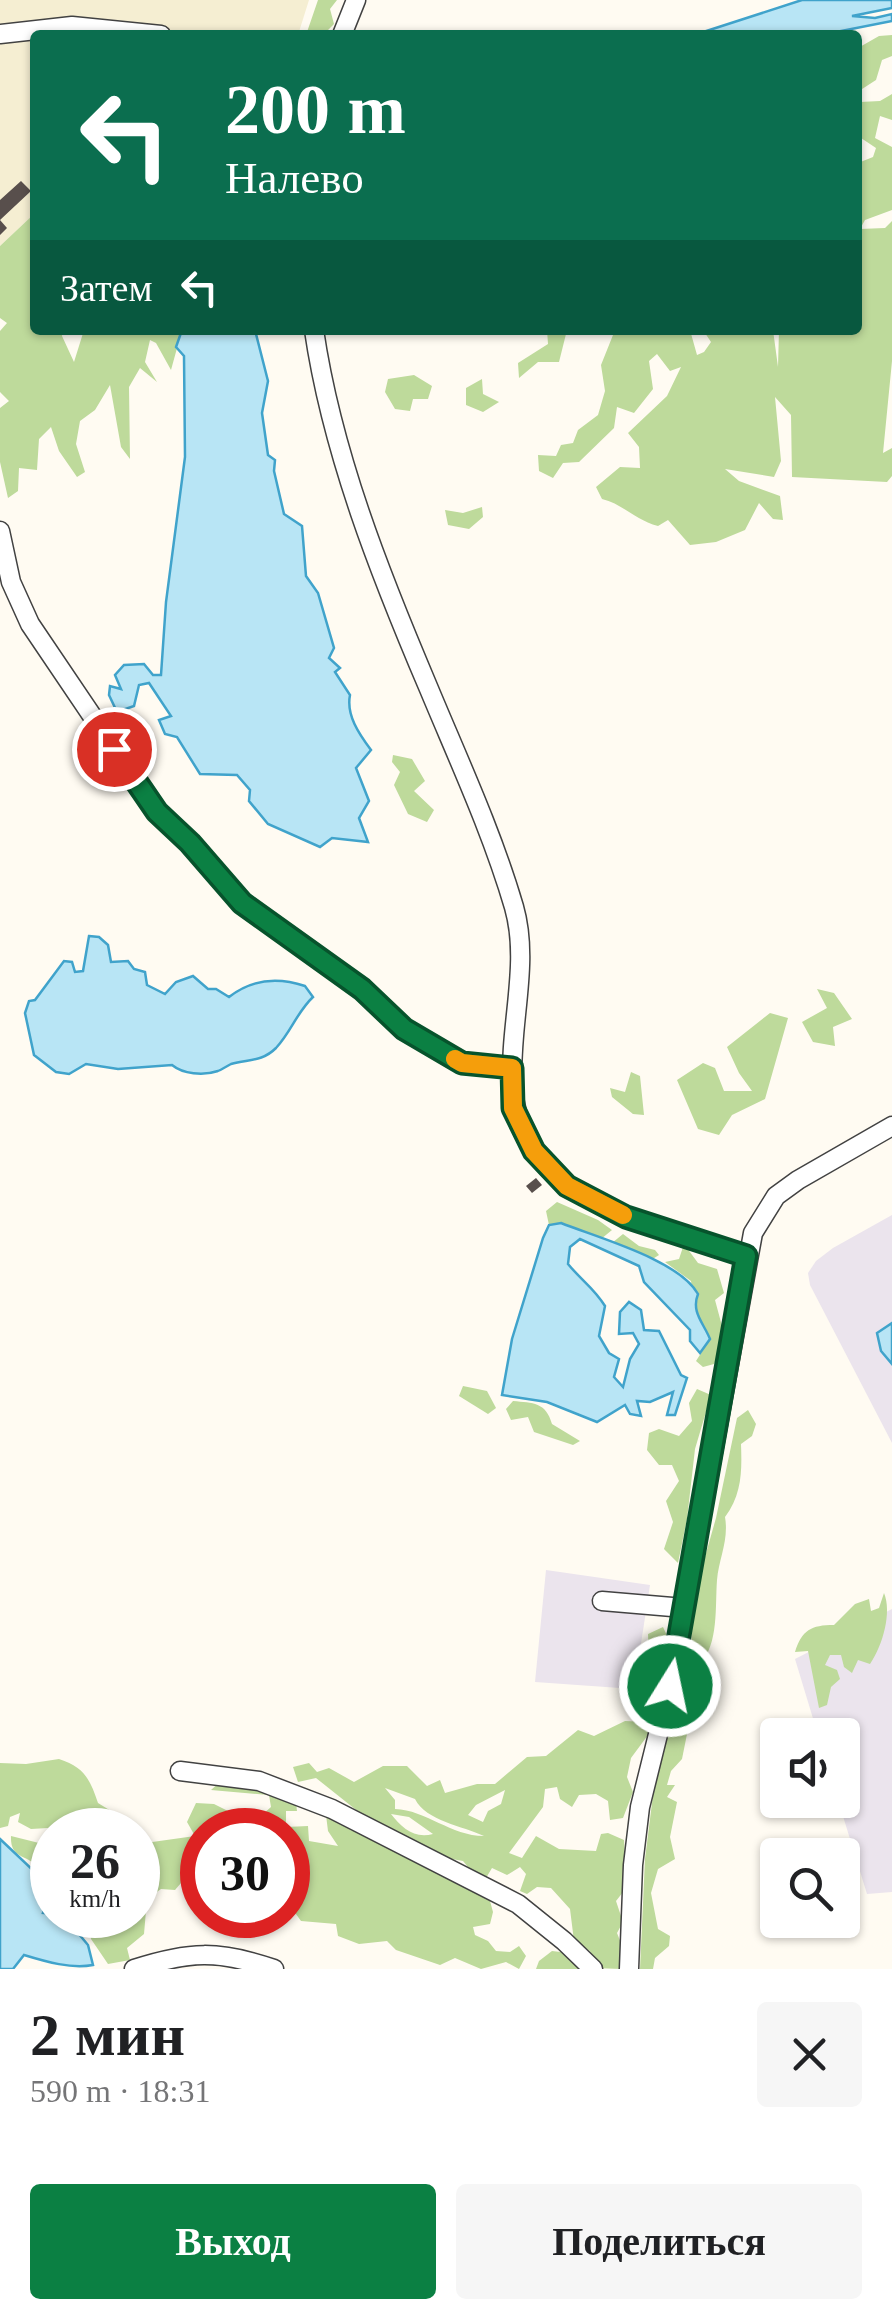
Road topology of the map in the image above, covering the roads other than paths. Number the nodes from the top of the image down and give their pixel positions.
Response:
1 (356, 0) edge
2 (36, 30) edge
3 (112, 30) edge
4 (344, 30) edge
5 (30, 31) edge
6 (0, 34) edge
7 (315, 335) edge
8 (0, 531) edge
9 (512, 1068) junction
10 (892, 1126) edge
11 (746, 1256) junction
12 (602, 1601) dead end
13 (684, 1608) junction
14 (180, 1771) dead end
15 (134, 1969) edge
16 (274, 1969) edge
17 (594, 1969) edge
18 (629, 1969) edge

1 - 4 street
2 - 3 street
5 - 6 street
7 - 9 street
8 - 9 street
9 - 11 street
10 - 11 street
11 - 13 street
12 - 13 street
13 - 18 street
14 - 17 street
15 - 16 street

